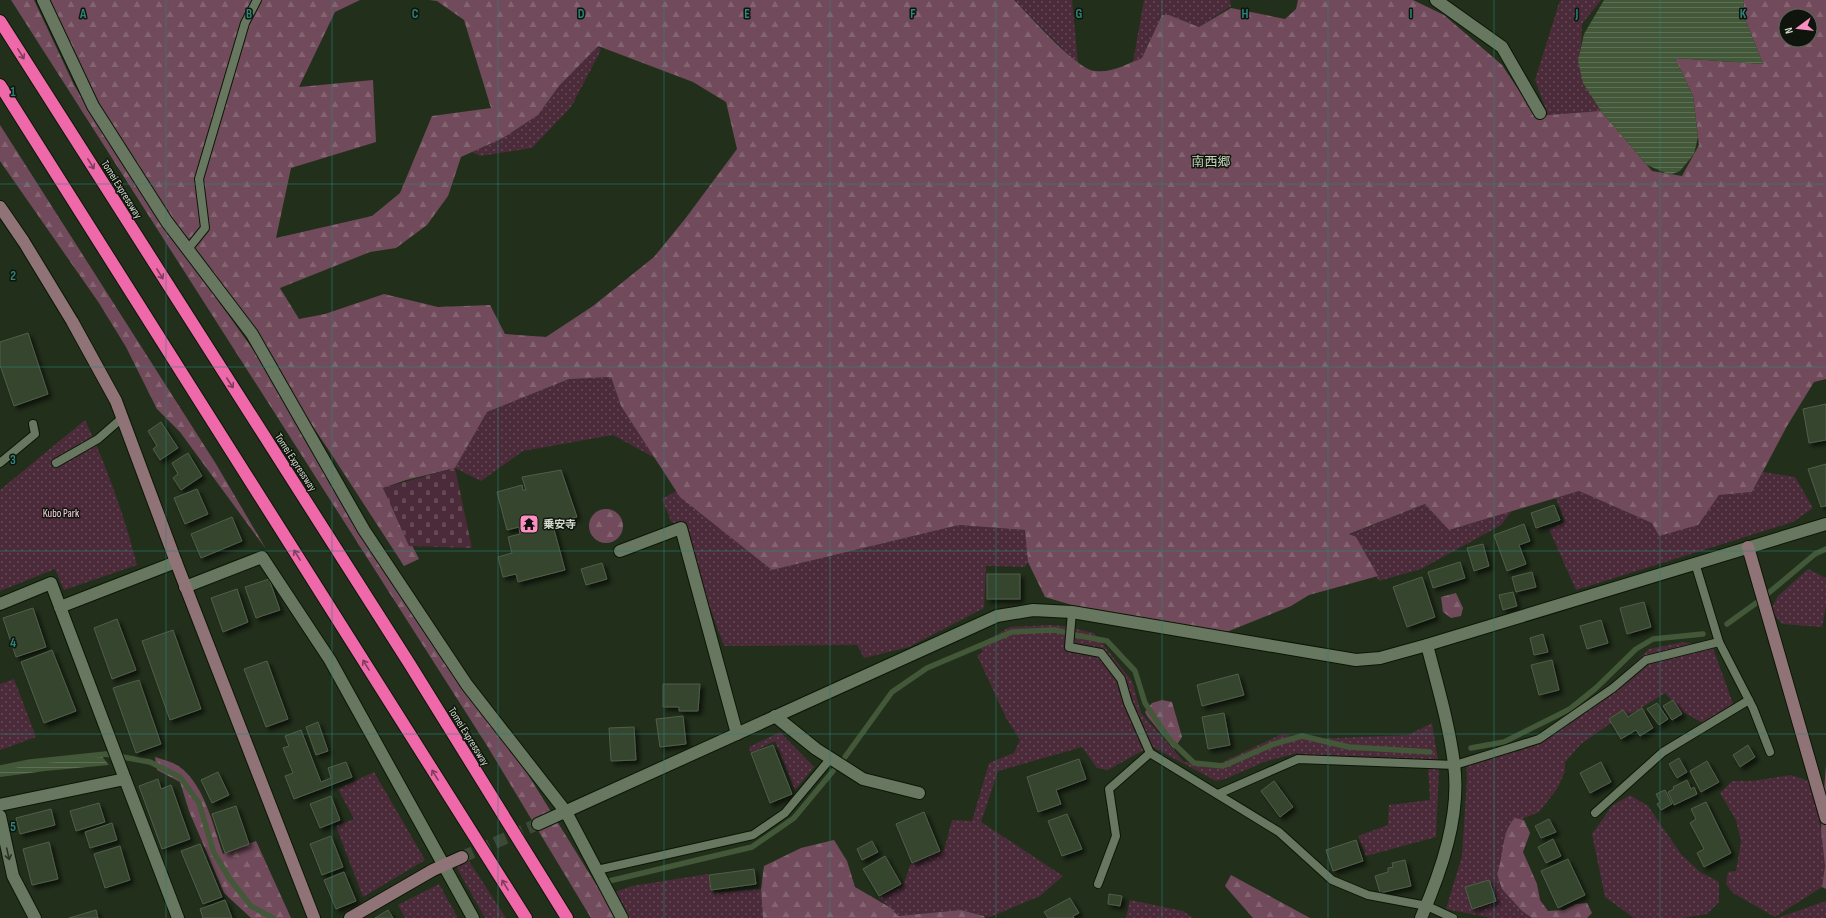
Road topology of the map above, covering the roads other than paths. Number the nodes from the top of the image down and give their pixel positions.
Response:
1 (43, 0) edge
2 (256, 0) edge
3 (1436, 0) edge
4 (0, 21) edge
5 (0, 85) edge
6 (1540, 113) dead end
7 (0, 206) edge
8 (188, 249) junction
9 (122, 418) junction
10 (33, 424) dead end
11 (0, 463) edge
12 (56, 463) dead end
13 (1826, 524) edge
14 (1748, 547) junction
15 (620, 551) dead end
16 (176, 562) junction
17 (1695, 563) junction
18 (185, 587) junction
19 (0, 604) edge
20 (60, 607) junction
21 (1072, 612) junction
22 (1719, 642) junction
23 (1426, 645) junction
24 (1749, 700) junction
25 (775, 716) junction
26 (737, 734) junction
27 (1770, 752) dead end
28 (1150, 753) junction
29 (831, 758) junction
30 (1455, 765) junction
31 (125, 779) junction
32 (919, 793) dead end
33 (1218, 794) junction
34 (0, 805) edge
35 (566, 812) junction
36 (1595, 813) dead end
37 (0, 816) edge
38 (1826, 818) edge
39 (538, 824) tunnel mouth
40 (462, 857) tunnel mouth
41 (443, 866) junction
42 (597, 870) junction
43 (1098, 884) dead end
44 (1427, 906) junction
45 (35, 918) edge
46 (178, 918) edge
47 (314, 918) edge
48 (350, 918) edge
49 (473, 918) edge
50 (526, 918) edge
51 (567, 918) edge
52 (622, 918) edge
53 (1421, 918) edge
54 (1453, 918) edge

1 - 8 street
2 - 8 lane
3 - 6 street
4 -> 51 highway, Tomei Expressway
50 -> 5 highway
7 - 9 street
8 - 35 street
9 - 12 lane
9 - 16 street
10 - 11 lane
13 - 14 street
14 - 17 street
14 - 38 street
15 - 26 street
16 - 18 street
16 - 20 street
17 - 22 lane
17 - 23 street
18 - 41 street
18 - 47 street
19 - 20 street
20 - 31 street
21 - 23 street
21 - 25 street
21 - 28 lane
22 - 24 lane
22 - 30 lane
23 - 30 street
24 - 27 lane
24 - 36 lane
25 - 26 street
25 - 29 street
26 - 35 street
28 - 33 lane
28 - 43 lane
29 - 32 street
29 - 42 lane
30 - 33 lane
30 - 44 street
31 - 34 street
31 - 46 street
33 - 44 lane
35 - 39 street
35 - 42 street
37 -> 45 street
40 - 41 street
41 - 48 street
41 - 49 street
42 - 52 street
44 - 53 street
44 - 54 lane

